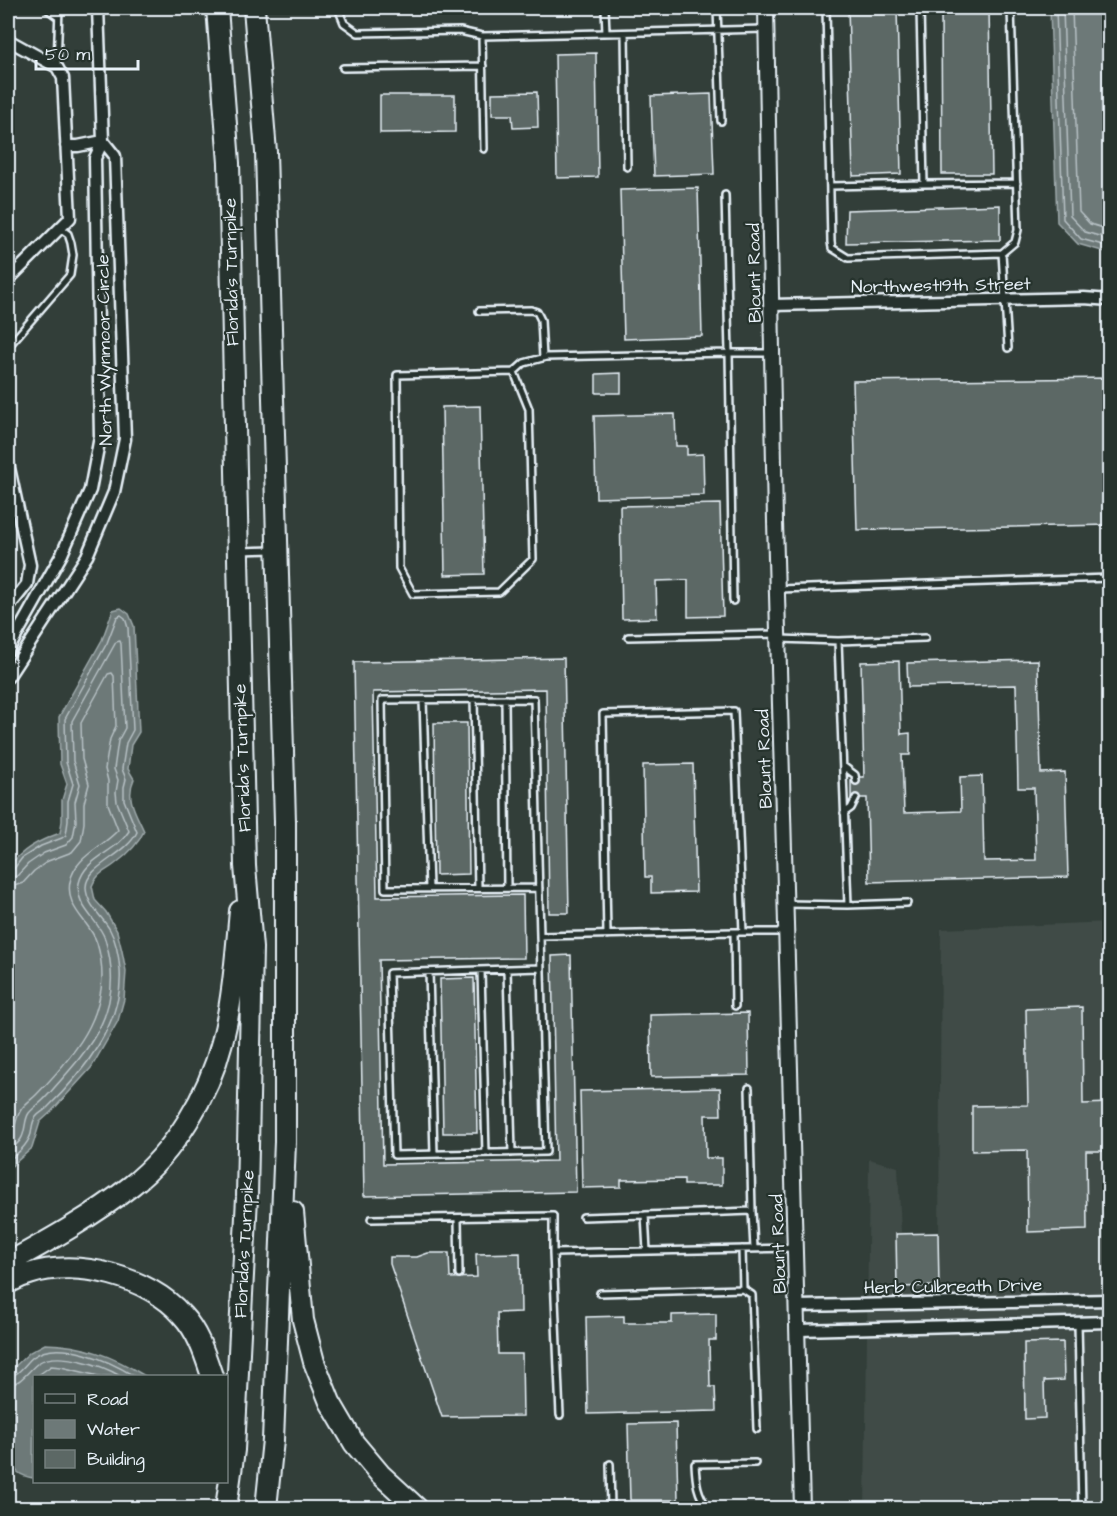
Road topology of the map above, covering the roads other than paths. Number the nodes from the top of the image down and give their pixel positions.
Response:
1 (46, 8) edge
2 (59, 8) edge
3 (98, 8) edge
4 (217, 8) edge
5 (254, 8) edge
6 (338, 8) edge
7 (605, 8) edge
8 (717, 8) edge
9 (766, 8) edge
10 (826, 8) edge
11 (920, 8) edge
12 (1011, 8) edge
13 (58, 17) junction
14 (767, 29) junction
15 (718, 30) junction
16 (606, 33) junction
17 (625, 33) junction
18 (482, 36) junction
19 (8, 40) edge
20 (483, 66) junction
21 (57, 67) junction
22 (343, 68) dead end
23 (721, 122) dead end
24 (103, 141) junction
25 (66, 146) junction
26 (484, 149) dead end
27 (627, 167) dead end
28 (1017, 183) junction
29 (924, 184) junction
30 (830, 186) junction
31 (725, 195) dead end
32 (60, 228) junction
33 (1002, 253) junction
34 (8, 280) edge
35 (1006, 300) junction
36 (1110, 300) edge
37 (772, 305) junction
38 (479, 311) dead end
39 (8, 347) edge
40 (1008, 348) dead end
41 (729, 353) junction
42 (773, 353) junction
43 (543, 358) junction
44 (514, 372) junction
45 (8, 463) edge
46 (279, 550) junction
47 (237, 551) junction
48 (1110, 578) edge
49 (777, 589) junction
50 (733, 601) dead end
51 (8, 608) edge
52 (779, 636) junction
53 (628, 637) dead end
54 (925, 638) dead end
55 (838, 641) junction
56 (8, 650) edge
57 (8, 655) edge
58 (18, 663) junction
59 (8, 677) edge
60 (474, 699) junction
61 (505, 699) junction
62 (423, 700) junction
63 (843, 766) junction
64 (856, 781) dead end
65 (856, 798) dead end
66 (844, 813) junction
67 (245, 866) junction
68 (429, 888) junction
69 (478, 888) junction
70 (507, 888) junction
71 (539, 888) junction
72 (907, 903) dead end
73 (787, 904) junction
74 (848, 905) junction
75 (734, 932) junction
76 (743, 932) junction
77 (788, 932) junction
78 (607, 935) junction
79 (540, 936) junction
80 (540, 968) junction
81 (507, 970) junction
82 (481, 971) junction
83 (429, 972) junction
84 (735, 1006) dead end
85 (749, 1088) dead end
86 (285, 1142) junction
87 (486, 1153) junction
88 (512, 1153) junction
89 (434, 1154) junction
90 (752, 1211) junction
91 (645, 1215) junction
92 (583, 1217) dead end
93 (371, 1219) dead end
94 (458, 1219) junction
95 (754, 1248) junction
96 (796, 1248) junction
97 (742, 1249) junction
98 (647, 1251) junction
99 (554, 1253) junction
100 (8, 1263) edge
101 (459, 1274) dead end
102 (8, 1283) edge
103 (743, 1289) junction
104 (600, 1293) dead end
105 (1110, 1300) edge
106 (798, 1306) junction
107 (1110, 1322) edge
108 (1078, 1323) junction
109 (799, 1330) junction
110 (211, 1375) edge
111 (560, 1415) dead end
112 (757, 1429) dead end
113 (755, 1463) dead end
114 (610, 1464) dead end
115 (220, 1483) edge
116 (221, 1509) edge
117 (226, 1509) edge
118 (266, 1509) edge
119 (417, 1509) edge
120 (611, 1509) edge
121 (708, 1509) edge
122 (802, 1509) edge
123 (1082, 1509) edge

1 - 13 lane
2 - 13 lane
3 - 24 street, North Wynmoor Circle
4 - 47 highway, Florida's Turnpike
5 - 46 highway, Florida's Turnpike
6 - 18 lane
7 - 16 lane
8 - 15 lane
9 - 14 street, Blount Road
10 - 30 lane
11 - 29 lane
12 - 28 lane
13 - 21 lane
14 - 15 lane
14 - 37 street, Blount Road
15 - 17 lane
15 - 23 lane
16 - 17 lane
16 - 18 lane
17 - 27 lane
18 - 20 lane
19 - 21 street
20 - 22 lane
20 - 26 lane
21 - 25 street
24 - 25 street
24 - 56 street, North Wynmoor Circle
24 - 58 street, North Wynmoor Circle
25 - 32 street
28 - 29 lane
28 - 33 lane
29 - 30 lane
30 - 33 lane
31 - 41 lane
32 - 34 street
32 - 39 lane
33 - 35 lane
35 - 36 street, Northwest19th Street
35 - 37 street, Northwest19th Street
35 - 40 lane
37 - 42 street, Blount Road
38 - 43 lane
41 - 42 lane
41 - 43 lane
41 - 50 lane
42 - 49 street, Blount Road
43 - 44 lane
44 - 44 lane
45 - 51 street
46 - 47 lane
46 - 86 highway, Florida's Turnpike
47 - 67 highway, Florida's Turnpike
48 - 49 lane
49 - 52 street, Blount Road
52 - 53 lane
52 - 55 lane
52 - 73 street, Blount Road
54 - 55 lane
55 - 63 lane
57 - 58 street
58 - 59 street, North Wynmoor Circle
60 - 61 lane
60 - 62 lane
60 - 69 lane
61 - 70 lane
61 - 71 lane
62 - 68 lane
62 - 68 lane
63 - 64 lane
63 - 66 lane
65 - 66 lane
66 - 74 lane
67 - 100 highway
67 - 117 highway, Florida's Turnpike
68 - 69 lane
69 - 70 lane
70 - 71 lane
71 - 79 lane
72 - 74 lane
73 - 74 lane
73 - 77 street, Blount Road
75 - 76 lane
75 - 78 lane
75 - 84 lane
76 - 77 lane
76 - 78 lane
77 - 96 street, Blount Road
78 - 79 lane
79 - 80 lane
80 - 81 lane
80 - 88 lane
81 - 82 lane
81 - 88 lane
82 - 83 lane
82 - 87 lane
83 - 89 lane
83 - 89 lane
85 - 90 lane
86 - 118 highway, Florida's Turnpike
86 - 119 highway
87 - 88 lane
87 - 89 lane
90 - 91 lane
90 - 95 lane
91 - 92 lane
91 - 98 lane
93 - 94 lane
94 - 99 lane
94 - 101 lane
95 - 96 lane
95 - 97 lane
96 - 106 street, Blount Road
97 - 98 lane
97 - 103 lane
98 - 99 lane
99 - 111 lane
102 - 110 highway
103 - 104 lane
103 - 112 lane
105 - 106 street, Herb Culbreath Drive
106 - 109 street, Blount Road
107 - 108 street
108 - 109 street
108 - 123 lane
109 - 122 street, Blount Road
113 - 121 lane
114 - 120 lane
115 - 116 highway

